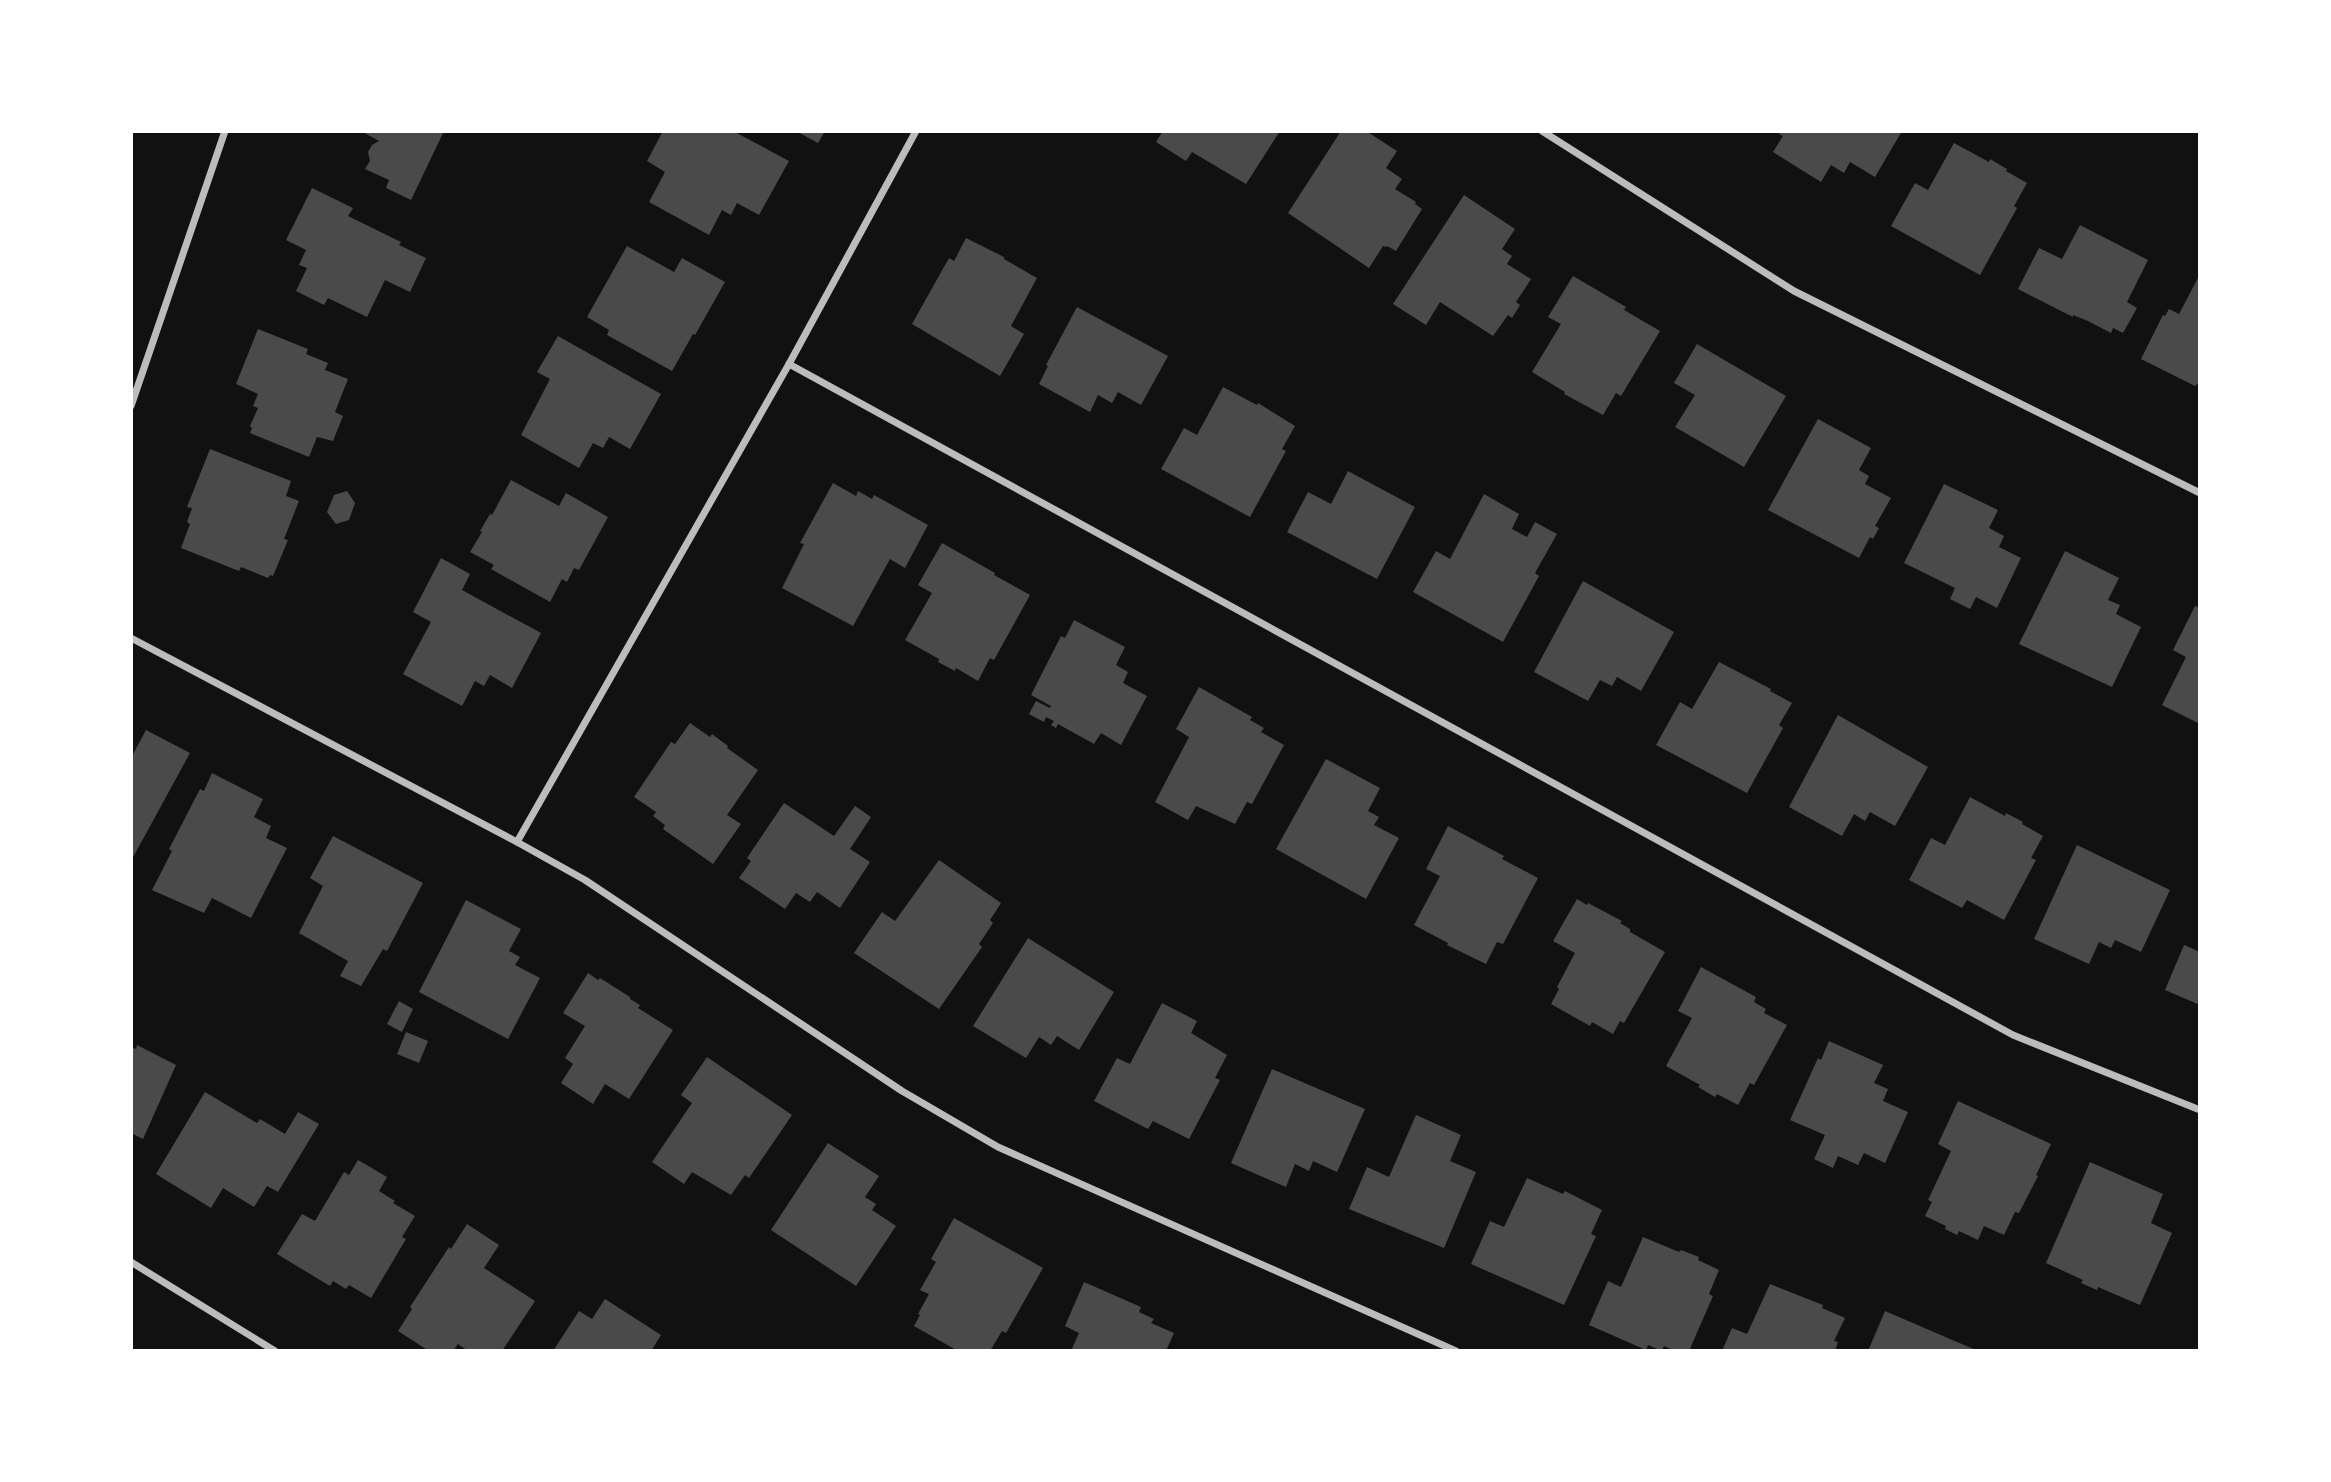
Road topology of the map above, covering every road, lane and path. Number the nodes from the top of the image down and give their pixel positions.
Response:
1 (225, 131) edge
2 (916, 131) edge
3 (1542, 131) edge
4 (789, 364) junction
5 (131, 406) edge
6 (2200, 493) edge
7 (131, 638) edge
8 (517, 842) junction
9 (2200, 1110) edge
10 (131, 1262) edge
11 (275, 1351) edge
12 (1456, 1351) edge

1 - 5 street
2 - 4 street
3 - 6 street
4 - 8 street
4 - 9 street
7 - 8 street
8 - 12 street
10 - 11 street

